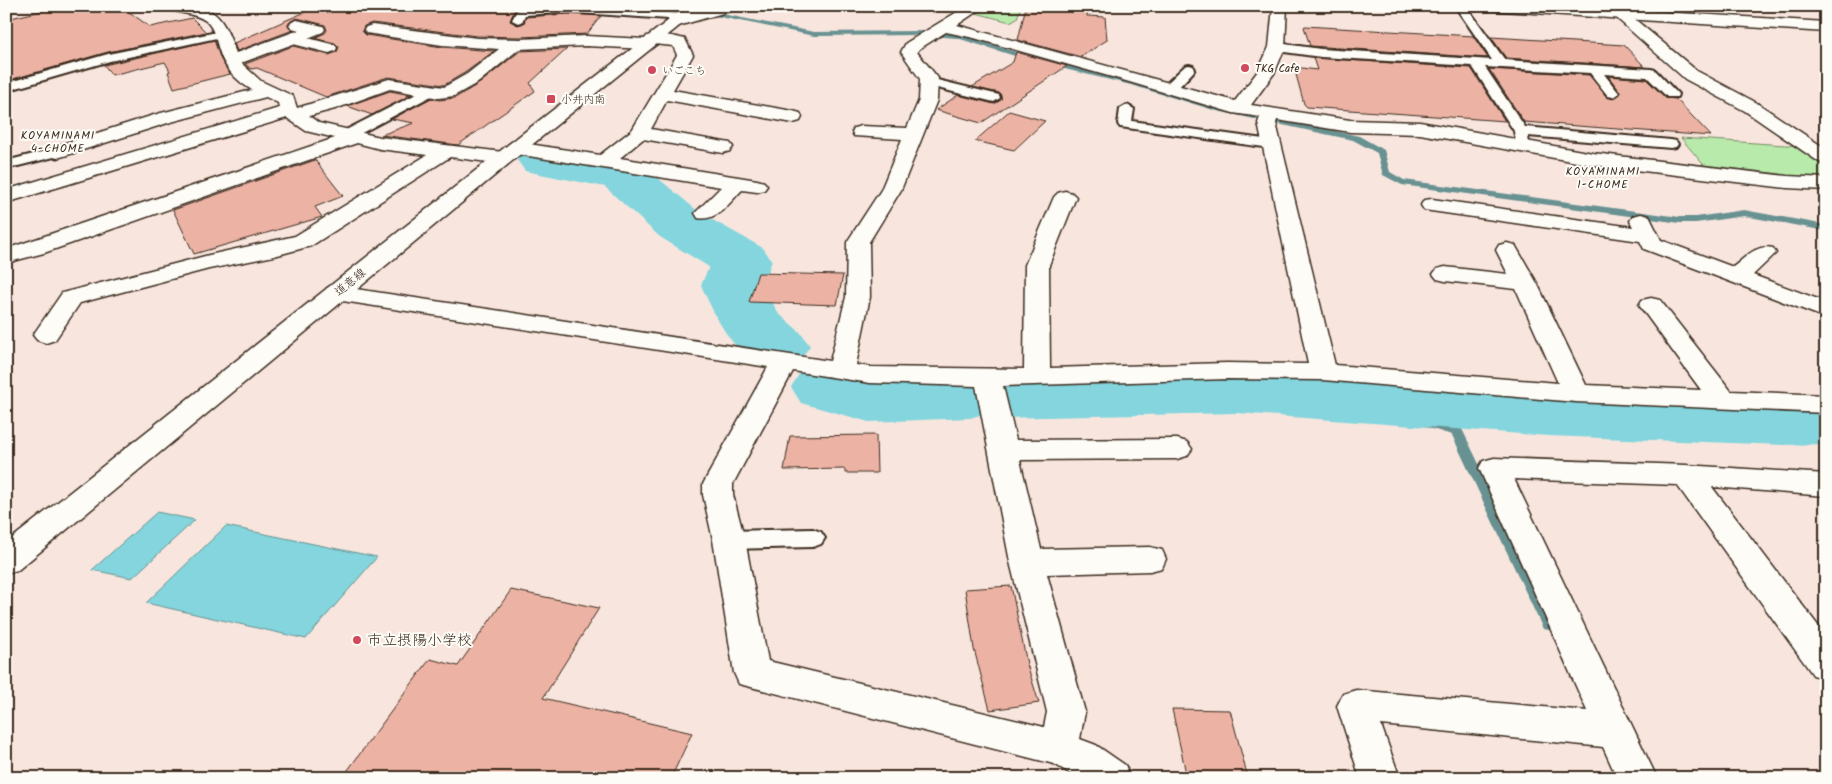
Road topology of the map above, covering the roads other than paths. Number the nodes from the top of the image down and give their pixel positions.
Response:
1 (170, 6) edge
2 (732, 6) edge
3 (978, 6) edge
4 (1280, 6) edge
5 (1460, 6) edge
6 (1486, 6) edge
7 (1615, 10) edge
8 (686, 15) edge
9 (518, 20) dead end
10 (944, 27) junction
11 (1826, 27) edge
12 (372, 30) dead end
13 (222, 34) junction
14 (649, 42) junction
15 (515, 44) junction
16 (1277, 47) junction
17 (329, 48) dead end
18 (231, 61) junction
19 (1476, 62) junction
20 (1500, 64) junction
21 (1189, 69) dead end
22 (1593, 69) junction
23 (929, 82) junction
24 (6, 87) edge
25 (1170, 88) junction
26 (270, 91) junction
27 (430, 91) junction
28 (1613, 93) dead end
29 (664, 94) junction
30 (1672, 94) dead end
31 (994, 98) dead end
32 (1127, 108) dead end
33 (1239, 109) junction
34 (291, 112) junction
35 (784, 112) dead end
36 (1271, 114) junction
37 (861, 132) dead end
38 (639, 134) junction
39 (915, 134) junction
40 (353, 136) junction
41 (1521, 139) junction
42 (1271, 144) junction
43 (1671, 144) dead end
44 (723, 147) dead end
45 (447, 151) junction
46 (57, 152) joint
47 (509, 153) junction
48 (1826, 158) edge
49 (605, 161) junction
50 (6, 165) edge
51 (1826, 184) edge
52 (6, 197) edge
53 (1065, 197) dead end
54 (1432, 205) dead end
55 (706, 213) dead end
56 (1507, 250) dead end
57 (1765, 253) dead end
58 (6, 256) edge
59 (1445, 274) dead end
60 (1736, 277) junction
61 (1525, 283) junction
62 (336, 293) junction
63 (1651, 305) dead end
64 (1826, 311) edge
65 (46, 335) dead end
66 (784, 363) junction
67 (841, 371) junction
68 (1323, 372) junction
69 (1037, 377) junction
70 (988, 378) junction
71 (1576, 393) junction
72 (1723, 400) junction
73 (1826, 404) edge
74 (1177, 449) dead end
75 (1003, 450) junction
76 (1686, 475) junction
77 (1826, 485) edge
78 (814, 538) dead end
79 (729, 540) junction
80 (1150, 559) dead end
81 (6, 561) edge
82 (1027, 562) junction
83 (1826, 664) edge
84 (1615, 730) junction
85 (1059, 748) junction
86 (1111, 778) edge
87 (1380, 778) edge
88 (1637, 778) edge

1 - 13 street
2 - 8 street
3 - 10 street
4 - 16 street
5 - 20 lane
6 - 7 street
7 - 11 street
7 - 48 street
8 - 9 lane
8 - 14 street, 道意線
10 - 23 street
10 - 25 street
12 - 15 street
13 - 18 street
13 - 24 lane
14 - 15 street
14 - 29 street
14 - 47 street, 道意線
15 - 27 street
16 - 19 lane
16 - 33 street
17 - 18 street
18 - 26 street
19 - 20 lane
19 - 41 lane
20 - 22 lane
21 - 25 lane
22 - 28 lane
22 - 30 lane
23 - 31 lane
23 - 39 street
25 - 33 street
26 - 34 street
26 - 46 street
27 - 34 street
27 - 40 lane
29 - 35 street
29 - 38 street
32 - 42 lane
33 - 36 street
34 - 40 street
34 - 52 street
36 - 41 street
36 - 42 street
37 - 39 street
38 - 44 street
38 - 49 street
39 - 67 street
40 - 45 street
40 - 58 street
41 - 43 lane
41 - 51 street
42 - 68 street
45 - 47 street
45 - 65 street
46 - 50 lane
47 - 49 street
47 - 62 street, 道意線
49 - 55 street
53 - 69 street
54 - 60 street
56 - 61 street
57 - 60 street
59 - 61 street
60 - 64 street
61 - 71 street
62 - 66 street
62 - 81 street, 道意線
63 - 72 street
66 - 67 street
66 - 79 street
67 - 70 street
68 - 69 street
68 - 71 street
69 - 70 street
70 - 75 street
71 - 72 street
72 - 73 street
74 - 75 street
75 - 82 street
76 - 77 street
76 - 83 street
76 - 84 street
78 - 79 lane
79 - 85 street
80 - 82 street
82 - 85 street
84 - 87 street
84 - 88 street
85 - 86 street

